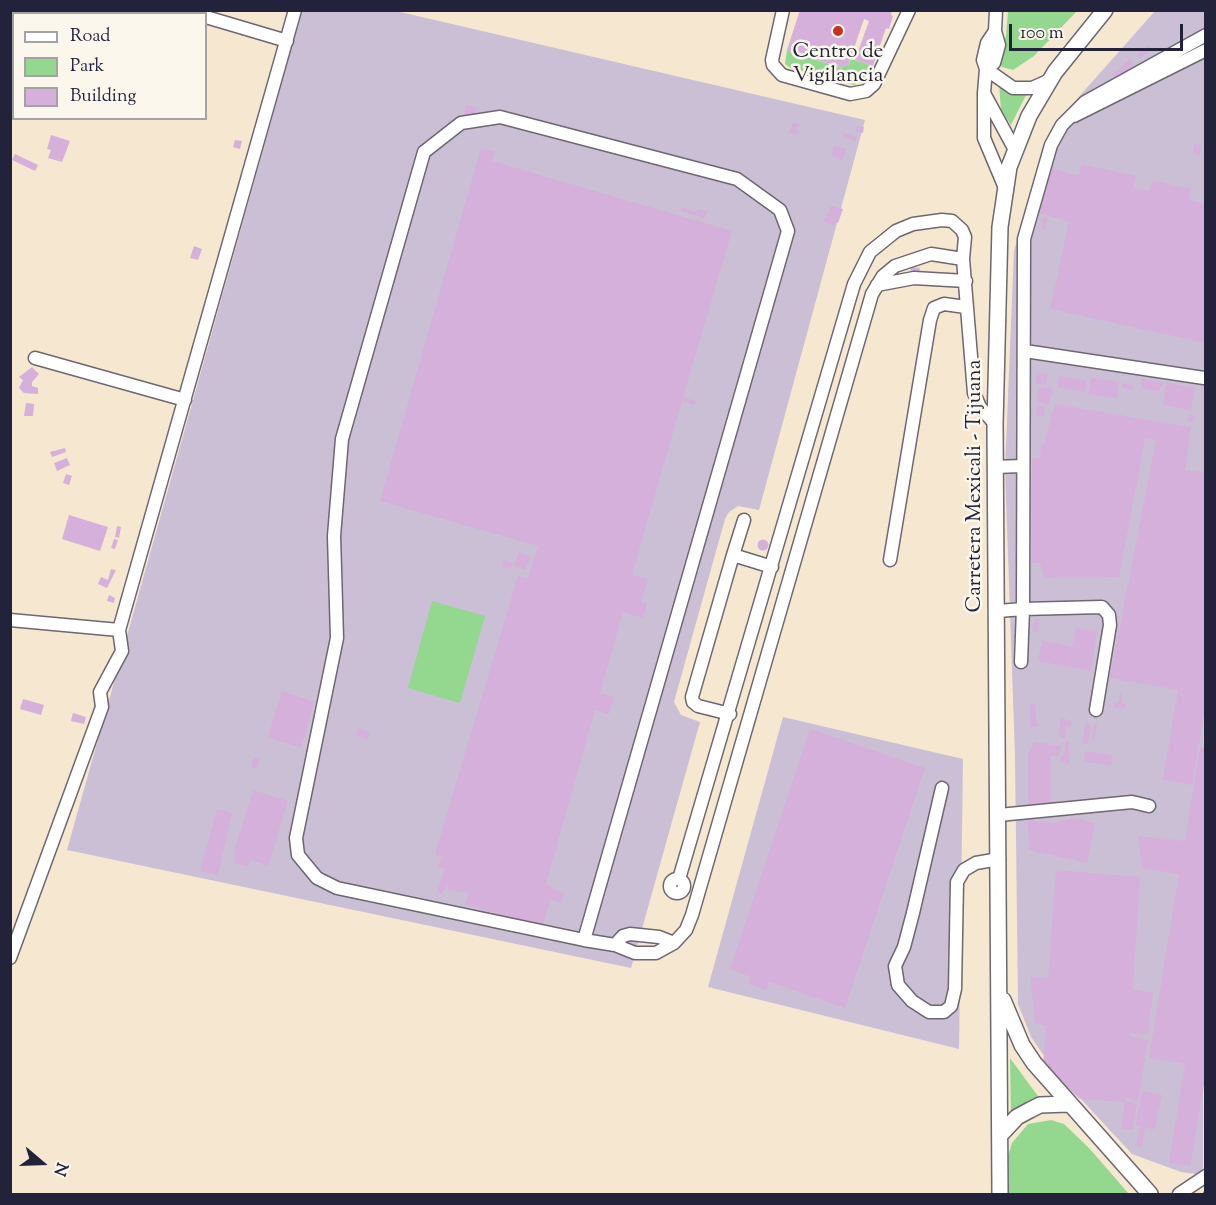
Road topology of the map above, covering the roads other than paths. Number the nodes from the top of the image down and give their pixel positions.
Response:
1 (295, 10) edge
2 (783, 10) edge
3 (909, 10) edge
4 (996, 10) edge
5 (1105, 10) edge
6 (207, 17) edge
7 (1206, 35) edge
8 (287, 41) junction
9 (1206, 50) edge
10 (986, 69) junction
11 (1050, 80) junction
12 (984, 93) junction
13 (1073, 116) junction
14 (1015, 150) junction
15 (1005, 188) junction
16 (963, 259) junction
17 (966, 281) junction
18 (877, 285) junction
19 (966, 307) junction
20 (1024, 351) junction
21 (35, 358) dead end
22 (1204, 378) edge
23 (185, 400) junction
24 (995, 424) junction
25 (1021, 466) junction
26 (995, 467) junction
27 (744, 520) dead end
28 (733, 555) junction
29 (890, 560) dead end
30 (771, 567) junction
31 (1023, 609) junction
32 (998, 611) junction
33 (10, 620) edge
34 (119, 630) junction
35 (1021, 662) dead end
36 (1096, 710) dead end
37 (730, 714) junction
38 (942, 788) dead end
39 (1149, 806) dead end
40 (999, 815) junction
41 (999, 859) junction
42 (679, 879) dead end
43 (584, 940) junction
44 (674, 943) junction
45 (615, 945) junction
46 (10, 958) edge
47 (1000, 991) junction
48 (1068, 1104) junction
49 (1000, 1134) junction
50 (1206, 1176) edge
51 (1000, 1194) edge
52 (1150, 1194) edge
53 (1179, 1194) edge

1 - 8 lane
2 - 3 lane
4 - 10 lane
5 - 11 main road, Carretera Mexicali - Tijuana
6 - 8 lane
7 - 13 lane
8 - 23 lane
9 - 13 lane
10 - 11 lane
10 - 12 lane
11 - 14 main road, Carretera Mexicali - Tijuana
12 - 14 lane
12 - 15 lane
13 - 20 lane
14 - 15 main road, Carretera Mexicali - Tijuana
15 - 24 main road, Carretera Mexicali - Tijuana
16 - 17 lane
16 - 18 lane
16 - 30 lane
17 - 18 lane
17 - 19 lane
18 - 44 lane
19 - 24 lane
19 - 29 lane
20 - 22 lane
20 - 25 lane
21 - 23 lane
23 - 34 lane
24 - 26 main road, Carretera Mexicali - Tijuana
25 - 26 lane
25 - 31 lane
26 - 32 main road, Carretera Mexicali - Tijuana
27 - 28 lane
28 - 30 lane
28 - 37 lane
30 - 37 lane
31 - 32 lane
31 - 35 lane
31 - 36 lane
32 - 40 main road, Carretera Mexicali - Tijuana
33 - 34 lane
34 - 46 lane
37 - 42 lane
38 - 41 lane
39 - 40 lane
40 - 41 main road, Carretera Mexicali - Tijuana
41 - 47 main road, Carretera Mexicali - Tijuana
43 - 43 lane
43 - 45 lane
44 - 45 lane
44 - 45 lane
47 - 48 main road, Carretera Mexicali - Tijuana
47 - 49 main road, Carretera Mexicali - Tijuana
48 - 49 main road
48 - 52 main road, Carretera Mexicali - Tijuana
49 - 51 main road, Carretera Mexicali - Tijuana
50 - 53 lane

